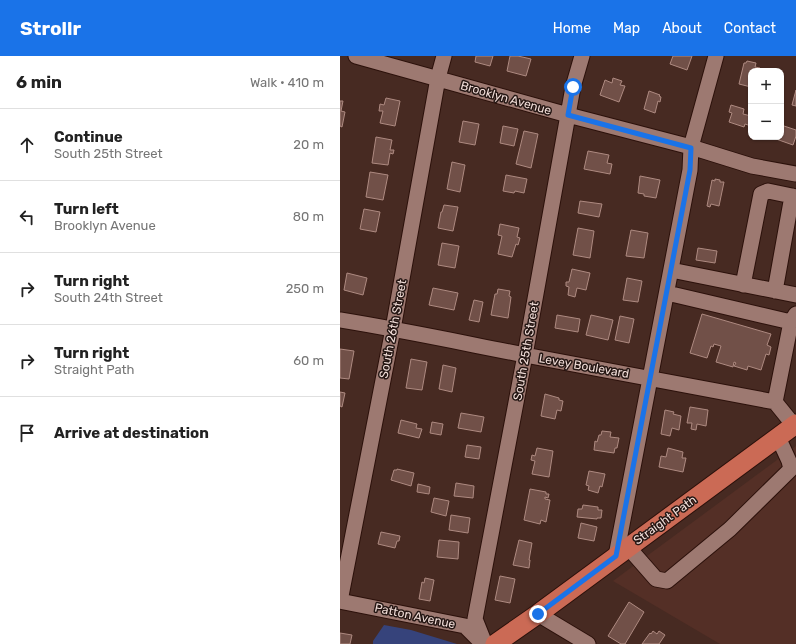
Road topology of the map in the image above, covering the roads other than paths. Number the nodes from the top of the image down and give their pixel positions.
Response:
1 (356, 56) edge
2 (444, 56) edge
3 (582, 56) edge
4 (716, 56) edge
5 (438, 78) junction
6 (568, 115) junction
7 (691, 148) junction
8 (796, 174) edge
9 (794, 196) edge
10 (671, 270) junction
11 (743, 284) junction
12 (774, 291) junction
13 (667, 293) junction
14 (796, 295) edge
15 (794, 318) edge
16 (340, 320) edge
17 (393, 329) junction
18 (525, 355) junction
19 (651, 378) junction
20 (775, 402) junction
21 (795, 426) edge
22 (778, 437) junction
23 (622, 551) junction
24 (340, 601) edge
25 (538, 614) junction
26 (484, 644) edge
27 (495, 644) edge
28 (588, 644) edge

1 - 5 street, Brooklyn Avenue
2 - 5 street, South 26th Street
3 - 6 street, South 25th Street
4 - 7 street
5 - 6 street, Brooklyn Avenue
5 - 17 street, South 26th Street
6 - 7 street, Brooklyn Avenue
6 - 18 street, South 25th Street
7 - 8 street, Brooklyn Avenue
7 - 10 street
9 - 11 street
9 - 12 street
10 - 11 street
10 - 13 street
11 - 12 street
12 - 14 street
13 - 15 street
13 - 19 street
15 - 20 street
16 - 17 street, Levey Boulevard
17 - 18 street, Levey Boulevard
17 - 24 street, South 26th Street
18 - 19 street, Levey Boulevard
18 - 26 street, South 25th Street
19 - 20 street, Levey Boulevard
19 - 23 street
20 - 21 street
21 - 22 main road, Straight Path
22 - 23 main road, Straight Path
22 - 23 street
23 - 25 main road, Straight Path
24 - 26 street, Patton Avenue
25 - 27 main road, Straight Path
25 - 28 street

